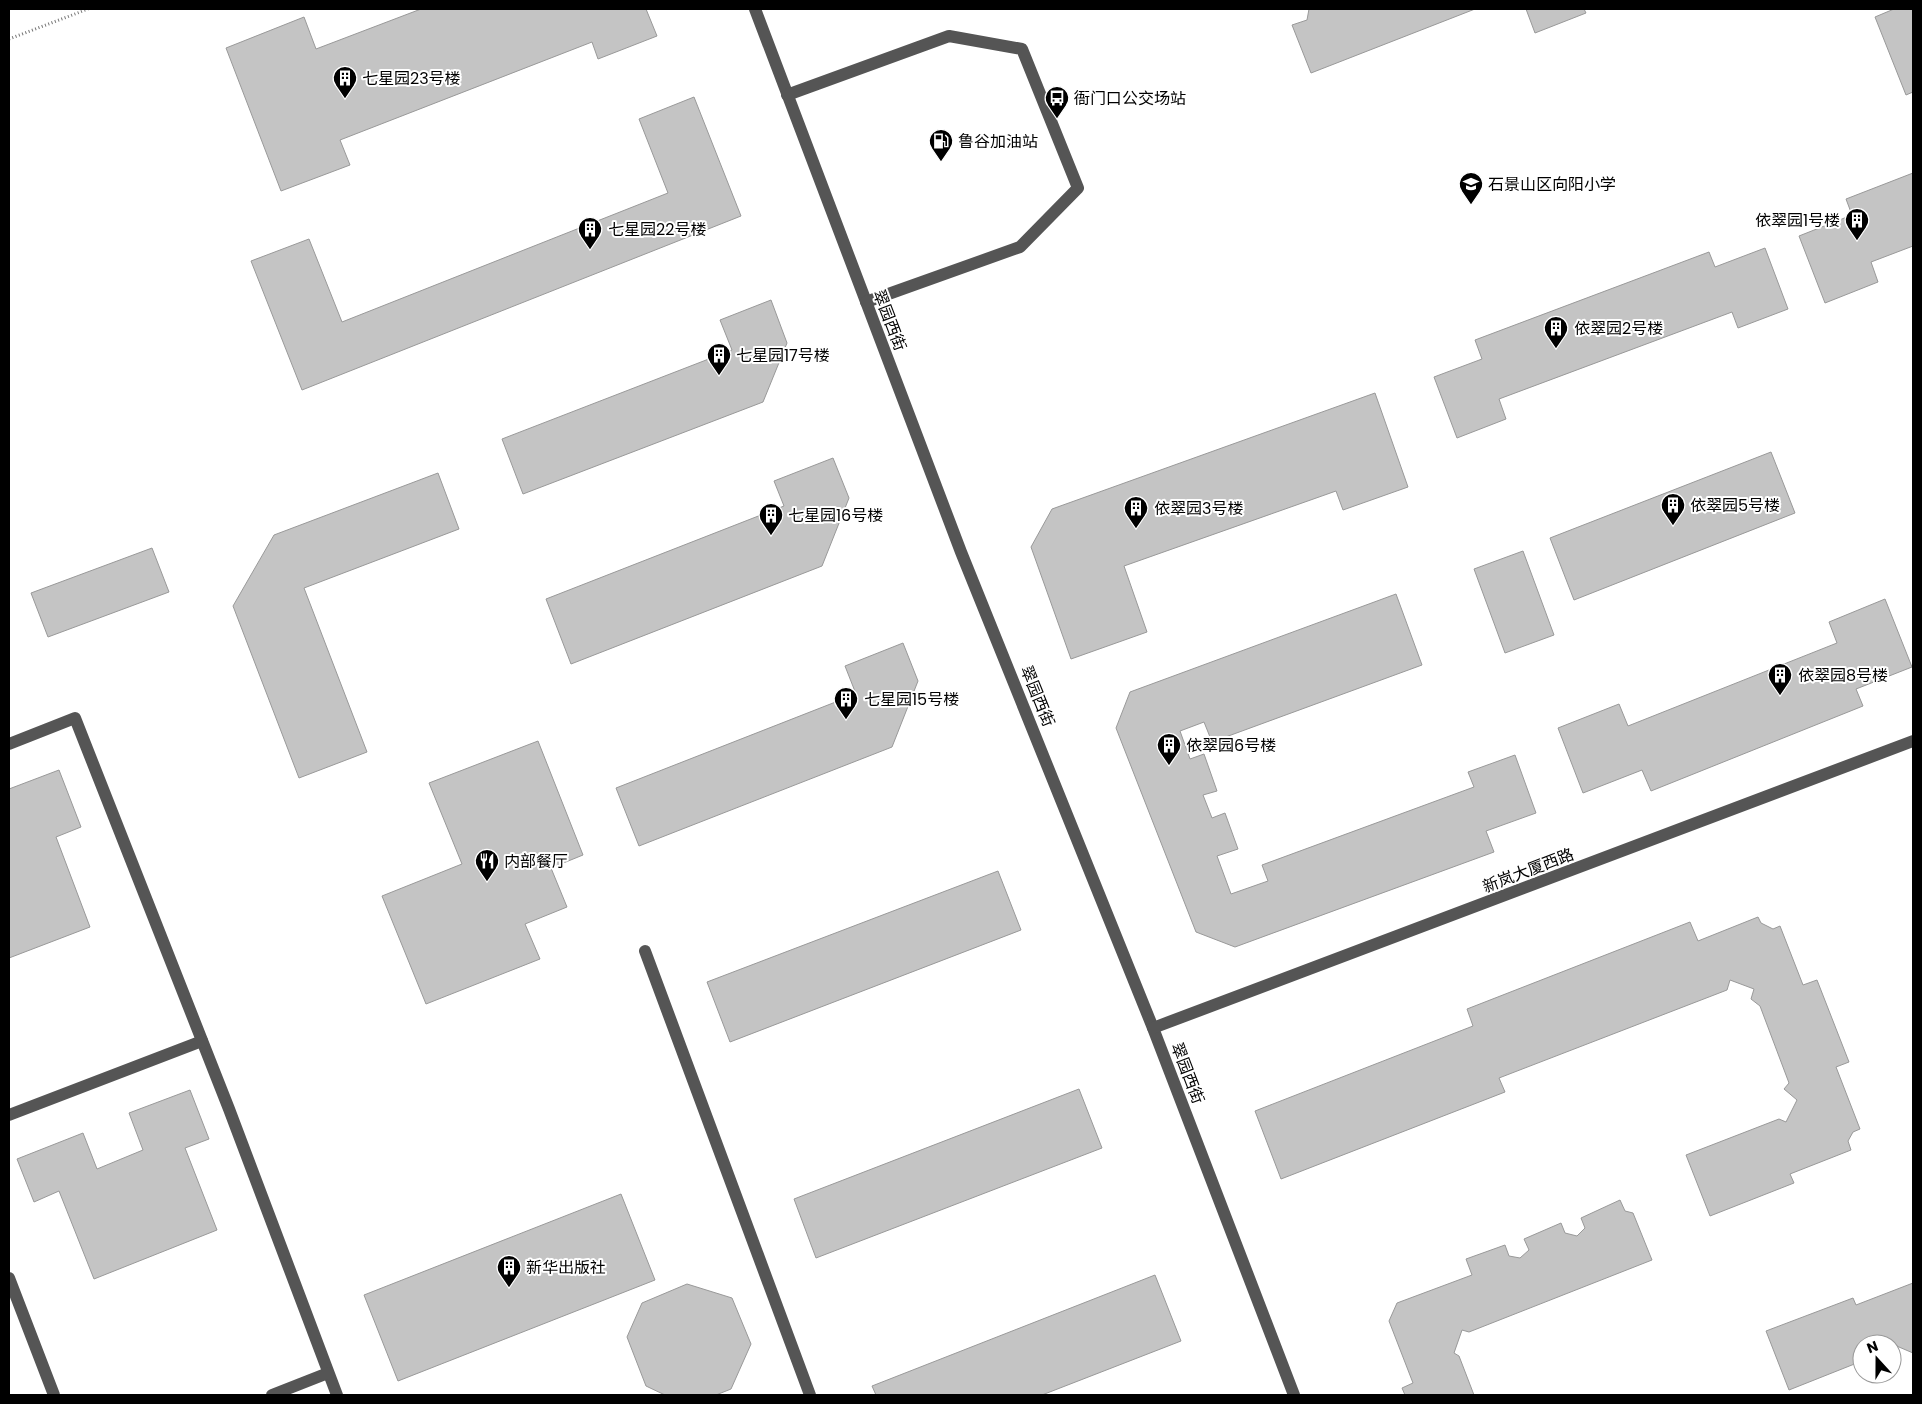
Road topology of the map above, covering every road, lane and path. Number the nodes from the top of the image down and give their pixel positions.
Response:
1 (88, 9) edge
2 (754, 9) edge
3 (9, 40) edge
4 (787, 96) junction
5 (866, 302) junction
6 (1913, 741) edge
7 (9, 744) edge
8 (645, 952) dead end
9 (1153, 1028) junction
10 (202, 1041) junction
11 (9, 1115) edge
12 (9, 1278) edge
13 (328, 1373) junction
14 (54, 1395) edge
15 (272, 1395) edge
16 (337, 1395) edge
17 (810, 1395) edge
18 (1294, 1395) edge

1 - 3 path
2 - 4 street, 翠园西街
4 - 5 street, 翠园西街
4 - 5 street
5 - 9 street, 翠园西街
6 - 9 street, 新岚大厦西路
7 - 10 street
8 - 17 street
9 - 18 street, 翠园西街
10 - 11 street
10 - 13 street
12 - 14 street
13 - 15 street
13 - 16 street

